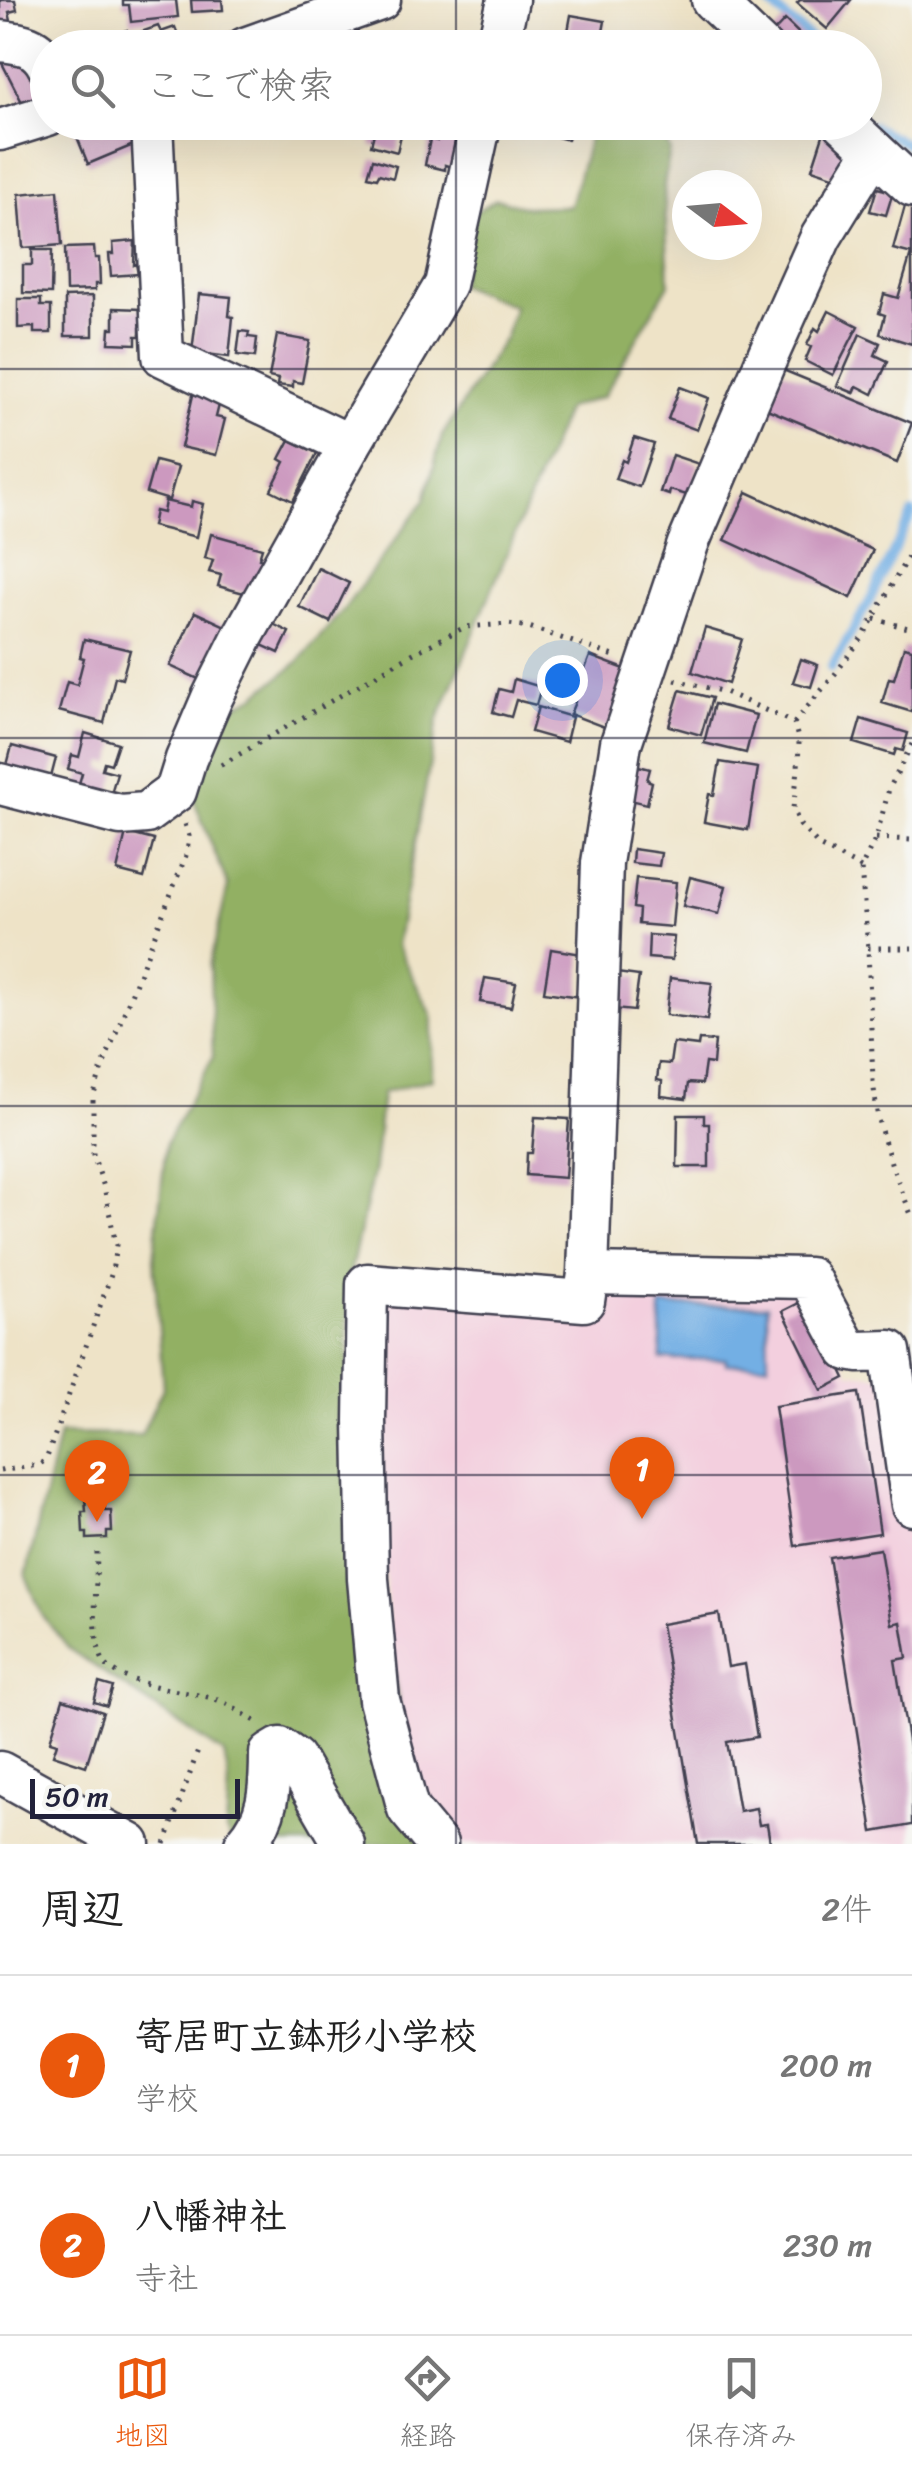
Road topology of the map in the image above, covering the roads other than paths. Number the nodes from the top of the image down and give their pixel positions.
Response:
1 (380, 0) edge
2 (508, 0) edge
3 (712, 0) edge
4 (296, 30) edge
5 (501, 30) edge
6 (743, 30) edge
7 (0, 41) edge
8 (30, 46) edge
9 (30, 121) edge
10 (0, 130) edge
11 (153, 140) edge
12 (477, 140) edge
13 (862, 140) edge
14 (874, 151) junction
15 (912, 186) edge
16 (350, 445) junction
17 (0, 784) edge
18 (588, 1274) junction
19 (912, 1505) edge
20 (0, 1772) edge
21 (130, 1844) edge
22 (246, 1844) edge
23 (344, 1844) edge
24 (436, 1844) edge

1 - 4 street
2 - 5 street
3 - 6 street
7 - 8 street
9 - 10 street
11 - 16 street
12 - 16 street
13 - 14 street
14 - 15 street
14 - 18 street
16 - 17 street
18 - 19 street
18 - 24 street
20 - 21 street
22 - 23 street

